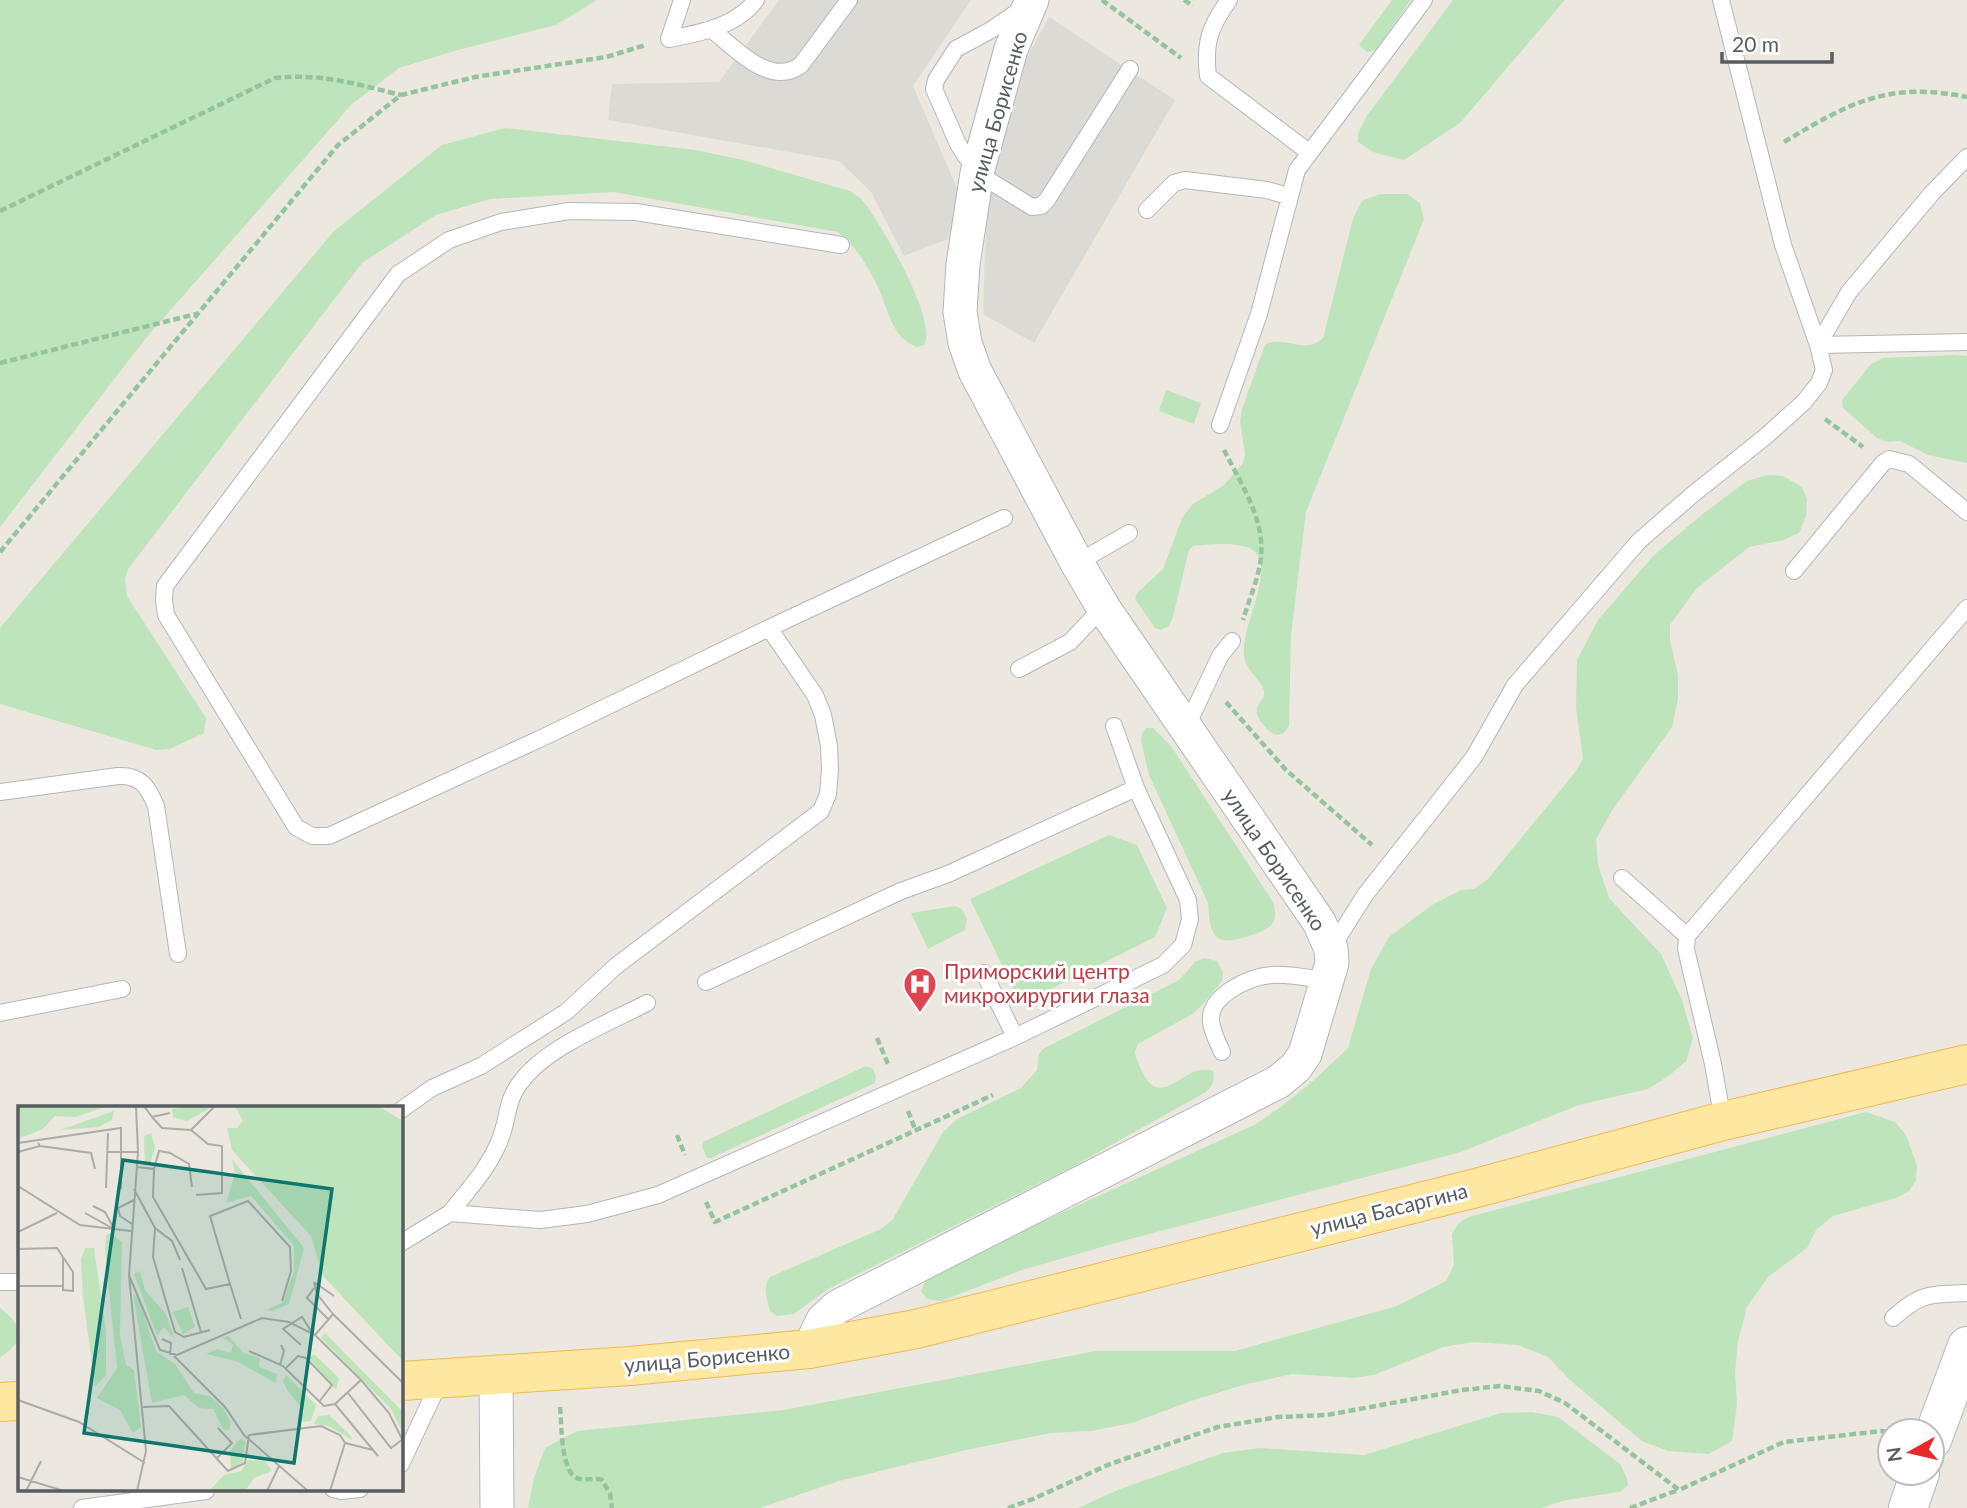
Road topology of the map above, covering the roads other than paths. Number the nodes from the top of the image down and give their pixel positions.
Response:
1 (682, 0) edge
2 (756, 0) edge
3 (849, 0) edge
4 (1229, 0) edge
5 (1424, 0) edge
6 (1721, 0) edge
7 (1032, 2) edge
8 (711, 29) junction
9 (1130, 69) dead end
10 (1310, 153) junction
11 (1967, 157) edge
12 (977, 173) junction
13 (1288, 195) junction
14 (1147, 210) dead end
15 (841, 245) dead end
16 (1967, 342) edge
17 (1818, 345) junction
18 (1220, 425) road end
19 (1967, 512) edge
20 (1004, 518) dead end
21 (1129, 533) dead end
22 (1077, 563) junction
23 (1794, 571) dead end
24 (1103, 607) junction
25 (1967, 608) edge
26 (769, 628) junction
27 (1232, 641) road end
28 (1019, 669) dead end
29 (1114, 726) dead end
30 (1186, 729) junction
31 (1136, 788) junction
32 (0, 792) edge
33 (1622, 878) dead end
34 (1687, 936) junction
35 (178, 954) dead end
36 (1329, 965) junction
37 (984, 973) dead end
38 (706, 982) dead end
39 (122, 989) dead end
40 (647, 1003) dead end
41 (0, 1013) edge
42 (1015, 1037) junction
43 (1222, 1052) dead end
44 (1967, 1064) edge
45 (402, 1109) edge
46 (1723, 1121) junction
47 (450, 1213) junction
48 (402, 1242) edge
49 (0, 1282) edge
50 (18, 1282) edge
51 (1967, 1293) edge
52 (1893, 1318) dead end
53 (1967, 1346) edge
54 (809, 1349) junction
55 (496, 1375) junction
56 (442, 1378) junction
57 (402, 1381) edge
58 (18, 1401) edge
59 (0, 1402) edge
60 (1941, 1417) edge
61 (402, 1462) edge
62 (1915, 1487) edge
63 (206, 1491) dead end
64 (493, 1506) edge
65 (82, 1508) edge
66 (1908, 1508) edge

1 - 8 lane
2 - 8 lane
3 - 8 lane
4 - 10 lane
5 - 10 lane
6 - 17 lane
7 - 12 street, улица Борисенко
7 - 12 lane
9 - 12 lane
10 - 13 lane
11 - 17 lane
12 - 22 street, улица Борисенко
13 - 14 lane
13 - 18 lane
15 - 26 lane
16 - 17 lane
17 - 36 lane
19 - 23 lane
20 - 26 lane
21 - 22 lane
22 - 24 street, улица Борисенко
24 - 28 lane
24 - 30 street, улица Борисенко
25 - 34 lane
26 - 45 lane
27 - 30 lane
29 - 31 lane
30 - 36 street, улица Борисенко
31 - 38 lane
31 - 42 lane
32 - 35 lane
33 - 34 lane
34 - 46 lane
36 - 43 lane
36 - 54 street, улица Борисенко
37 - 42 lane
39 - 41 lane
40 - 47 lane
42 - 47 lane
44 - 46 main road, улица Басаргина
46 - 54 main road, улица Басаргина
47 - 48 lane
49 - 50 lane
51 - 52 lane
53 - 60 street
54 - 55 main road, улица Борисенко
55 - 56 main road, улица Борисенко
55 - 64 street
56 - 57 main road, улица Борисенко
56 - 61 lane
58 - 59 main road
62 - 66 street
63 - 65 lane

